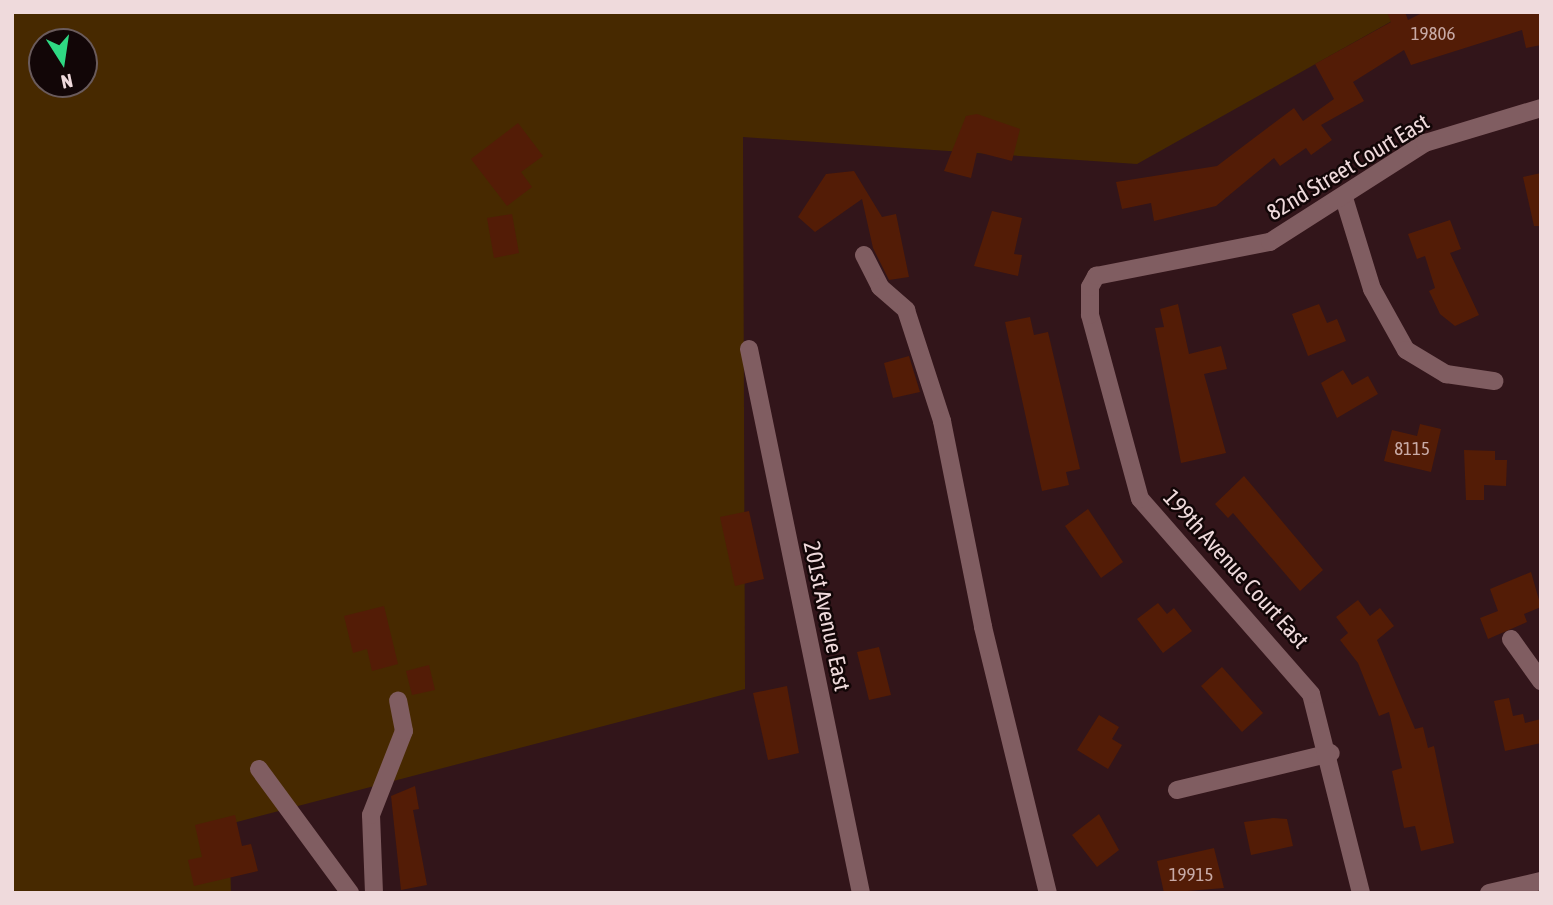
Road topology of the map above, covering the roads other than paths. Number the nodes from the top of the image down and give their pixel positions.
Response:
1 (1541, 108) edge
2 (1344, 198) junction
3 (864, 254) dead end
4 (1096, 276) joint
5 (749, 349) dead end
6 (1494, 381) dead end
7 (1511, 639) dead end
8 (1541, 681) edge
9 (398, 701) dead end
10 (1331, 753) junction
11 (259, 769) dead end
12 (1177, 790) dead end
13 (1541, 881) edge
14 (349, 893) edge
15 (374, 893) edge
16 (861, 893) edge
17 (1048, 893) edge
18 (1361, 893) edge
19 (1489, 893) edge

1 - 2 street, 82nd Street Court East
2 - 4 street, 82nd Street Court East
2 - 6 street
3 - 17 street
4 - 10 street, 199th Avenue Court East
5 - 16 street, 201st Avenue East
7 - 8 street
9 - 15 street
10 - 12 street
10 - 18 street, 199th Avenue Court East
11 - 14 street
13 - 19 street

